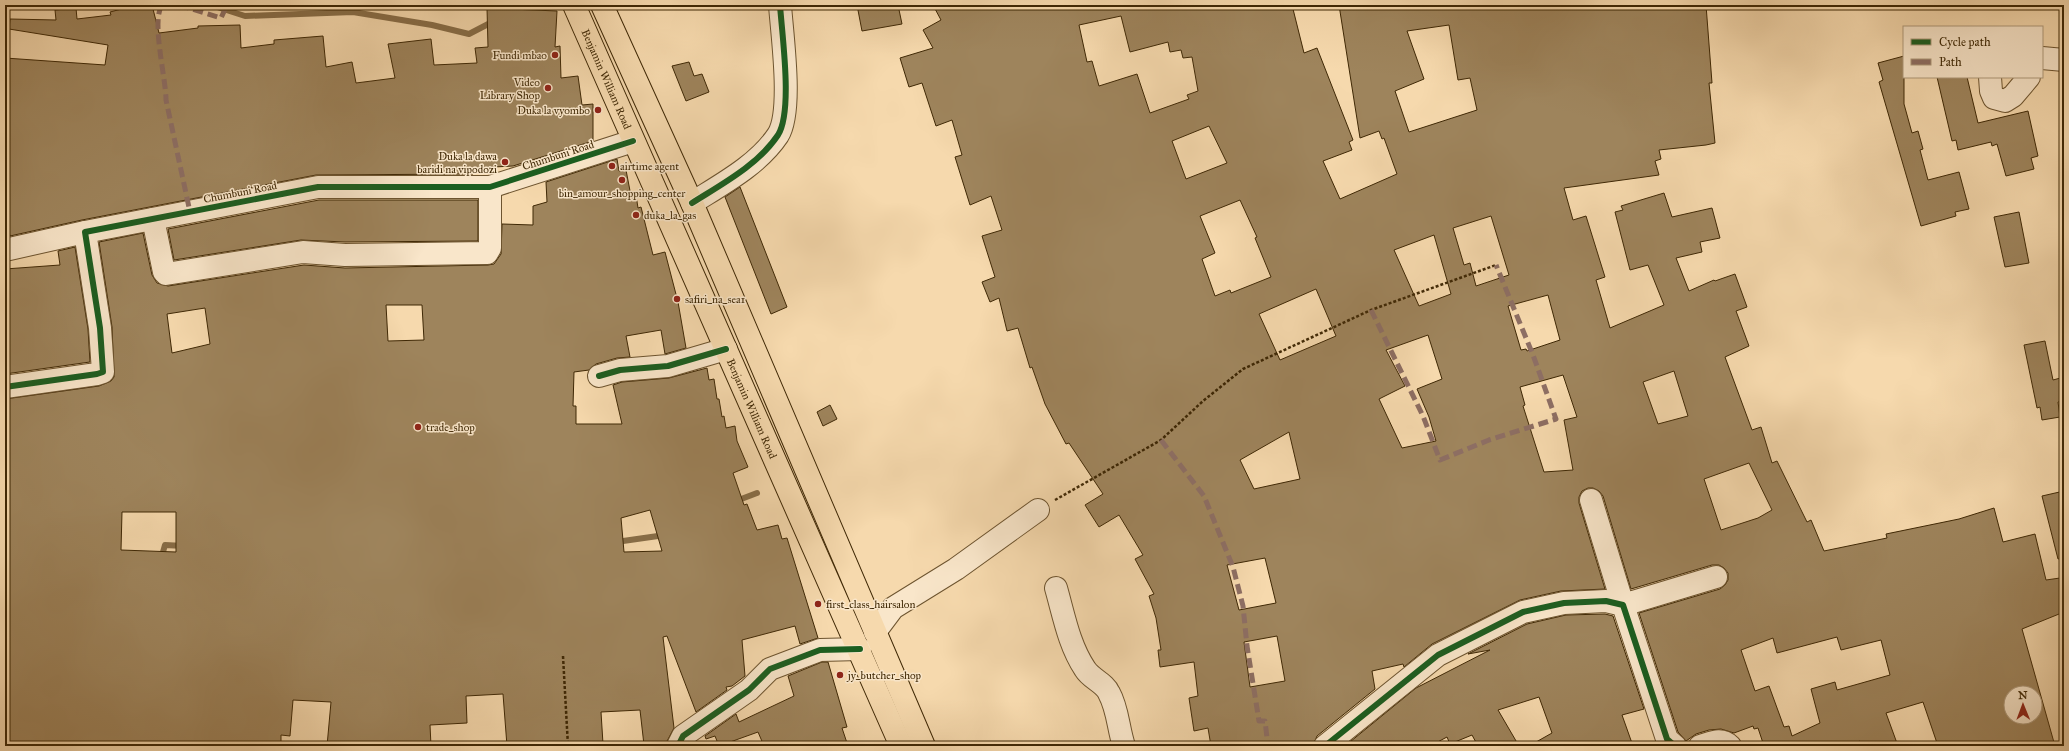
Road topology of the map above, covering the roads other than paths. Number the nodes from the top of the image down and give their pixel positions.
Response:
1 (574, 5) edge
2 (602, 5) edge
3 (780, 5) edge
4 (2043, 58) edge
5 (2064, 60) edge
6 (1990, 78) edge
7 (2028, 78) edge
8 (633, 141) junction
9 (490, 187) junction
10 (692, 203) junction
11 (154, 219) junction
12 (85, 232) junction
13 (5, 250) edge
14 (726, 349) junction
15 (599, 376) dead end
16 (5, 387) edge
17 (1591, 500) dead end
18 (1038, 510) road end
19 (1716, 577) dead end
20 (1056, 588) dead end
21 (1623, 605) junction
22 (875, 632) junction
23 (860, 649) junction
24 (678, 746) edge
25 (901, 746) edge
26 (924, 746) edge
27 (1124, 746) edge
28 (1325, 746) edge
29 (1675, 746) edge
30 (1700, 746) edge
31 (1730, 746) edge

1 - 8 main road, Benjamin William Road
2 - 10 main road
3 - 10 street
4 - 5 street
6 - 7 street
8 - 9 street, Chumbuni Road
8 - 14 main road, Benjamin William Road
9 - 11 street, Chumbuni Road
9 - 11 street
10 - 22 main road
11 - 12 street, Chumbuni Road
12 - 13 street, Chumbuni Road
12 - 16 street
14 - 15 street
14 - 23 main road, Benjamin William Road
17 - 21 street
18 - 22 street
19 - 21 street
20 - 27 street
21 - 28 street
21 - 29 street
22 - 26 main road
23 - 24 street
23 - 25 main road, Benjamin William Road
30 - 31 street

